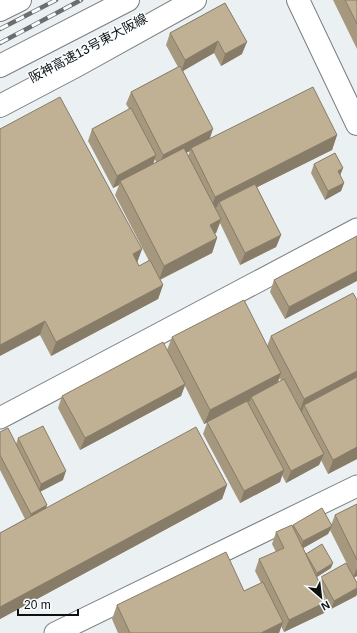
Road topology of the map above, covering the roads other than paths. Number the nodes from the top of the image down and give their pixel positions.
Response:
1 (20, 0) edge
2 (128, 0) edge
3 (177, 0) edge
4 (195, 0) edge
5 (298, 0) edge
6 (0, 10) edge
7 (0, 66) edge
8 (0, 96) edge
9 (0, 106) edge
10 (357, 124) edge
11 (357, 230) edge
12 (0, 418) edge
13 (357, 486) edge
14 (55, 633) edge

1 - 6 main road
2 - 7 main road
3 - 8 main road, 阪神高速13号東大阪線
4 - 9 main road
5 - 10 main road
11 - 12 street
13 - 14 street

